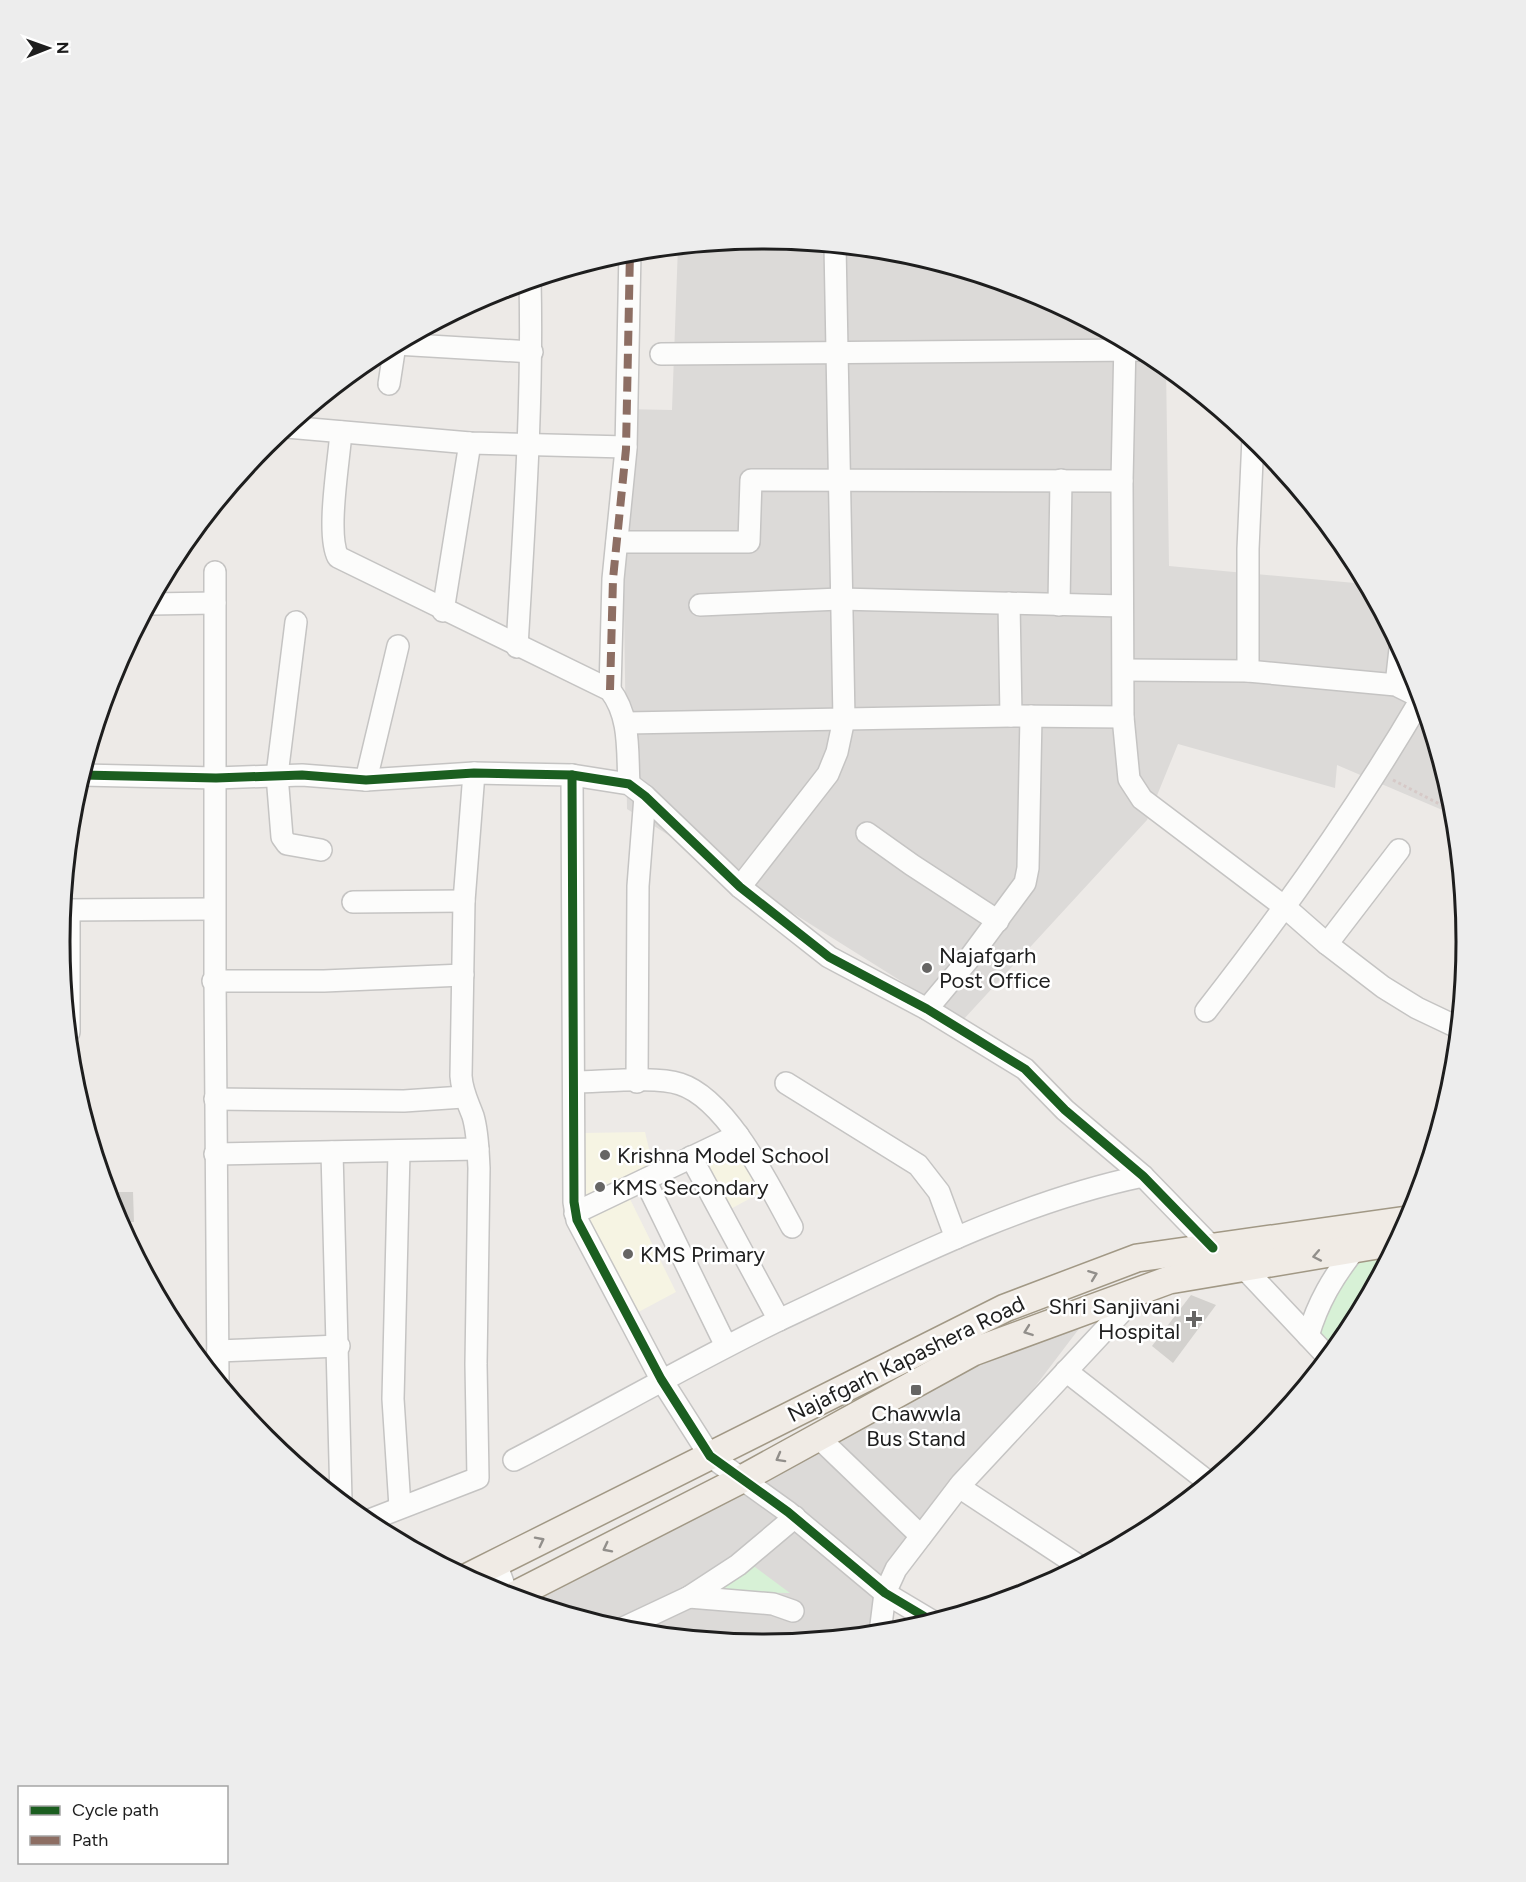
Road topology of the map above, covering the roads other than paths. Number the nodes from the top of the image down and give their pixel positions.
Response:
1 (835, 252) edge
2 (630, 262) edge
3 (530, 289) edge
4 (411, 345) edge
5 (1119, 347) edge
6 (532, 352) junction
7 (837, 352) junction
8 (661, 354) dead end
9 (1130, 354) edge
10 (393, 356) edge
11 (389, 384) dead end
12 (298, 428) edge
13 (341, 432) junction
14 (470, 443) junction
15 (529, 446) junction
16 (626, 447) junction
17 (1252, 450) edge
18 (838, 479) junction
19 (1061, 480) junction
20 (1122, 481) junction
21 (617, 542) junction
22 (215, 572) dead end
23 (840, 599) junction
24 (215, 603) junction
25 (1009, 603) junction
26 (158, 604) edge
27 (1059, 604) junction
28 (699, 606) dead end
29 (1122, 606) junction
30 (444, 611) junction
31 (296, 622) dead end
32 (398, 646) dead end
33 (518, 647) junction
34 (1398, 666) edge
35 (1124, 670) junction
36 (1248, 671) junction
37 (1396, 685) junction
38 (610, 690) junction
39 (1409, 692) edge
40 (1415, 707) edge
41 (1021, 716) junction
42 (1123, 717) junction
43 (844, 719) junction
44 (626, 723) junction
45 (474, 773) junction
46 (91, 775) edge
47 (572, 775) junction
48 (277, 776) junction
49 (216, 778) junction
50 (366, 780) junction
51 (637, 790) junction
52 (867, 832) dead end
53 (321, 850) dead end
54 (1399, 850) dead end
55 (740, 886) junction
56 (465, 901) junction
57 (353, 902) dead end
58 (1286, 908) junction
59 (213, 909) junction
60 (71, 910) edge
61 (998, 921) junction
62 (1327, 944) junction
63 (463, 975) junction
64 (213, 981) junction
65 (927, 1009) junction
66 (1206, 1011) dead end
67 (1451, 1025) edge
68 (574, 1082) junction
69 (637, 1082) junction
70 (786, 1083) dead end
71 (463, 1097) junction
72 (214, 1100) junction
73 (738, 1135) junction
74 (478, 1149) junction
75 (332, 1152) junction
76 (399, 1152) junction
77 (215, 1154) junction
78 (690, 1157) junction
79 (1143, 1176) junction
80 (645, 1180) junction
81 (575, 1213) junction
82 (1396, 1222) edge
83 (792, 1227) dead end
84 (956, 1238) junction
85 (1386, 1244) edge
86 (1213, 1248) junction
87 (1355, 1249) junction
88 (1245, 1269) junction
89 (1143, 1289) junction
90 (779, 1320) junction
91 (1308, 1336) junction
92 (339, 1346) junction
93 (726, 1346) junction
94 (1321, 1350) edge
95 (218, 1351) junction
96 (218, 1368) edge
97 (1066, 1371) junction
98 (661, 1379) junction
99 (818, 1437) junction
100 (710, 1456) junction
101 (514, 1460) dead end
102 (1202, 1477) edge
103 (742, 1479) junction
104 (959, 1487) junction
105 (341, 1490) edge
106 (400, 1508) junction
107 (378, 1517) edge
108 (795, 1518) junction
109 (921, 1536) junction
110 (1071, 1561) edge
111 (496, 1563) junction
112 (478, 1572) edge
113 (503, 1583) edge
114 (523, 1591) edge
115 (885, 1593) junction
116 (689, 1597) junction
117 (793, 1611) dead end
118 (921, 1615) edge
119 (637, 1622) edge
120 (881, 1623) edge

1 - 7 street
2 - 16 street
3 - 6 street
4 - 6 street
5 - 7 street
6 - 15 street
7 - 8 street
7 - 18 street
9 - 20 street
10 - 11 street
12 - 13 street
13 - 14 street
13 - 30 street
14 - 15 street
14 - 30 street
15 - 16 street
15 - 33 street
16 - 21 street
17 - 36 street
18 - 19 street
18 - 21 street
18 - 23 street
19 - 20 street
19 - 27 street
20 - 29 street
21 - 38 street
22 - 24 street
23 - 25 street
23 - 28 street
23 - 43 street
24 - 26 street
24 - 49 street
25 - 27 street
25 - 41 street
27 - 29 street
29 - 35 street
30 - 33 street
31 - 48 street
32 - 50 street
33 - 38 street
34 - 37 street
35 - 36 street
35 - 42 street
36 - 37 street
37 - 39 street
38 - 44 street
40 - 58 street
41 - 42 street
41 - 43 street
41 - 61 street
42 - 58 street
43 - 44 street
43 - 55 street
44 - 51 street
45 - 47 street
45 - 50 street
45 - 56 street
46 - 49 street
47 - 51 street
47 - 68 street
48 - 49 street
48 - 50 street
48 - 53 street
49 - 59 street
51 - 55 street
51 - 69 street
52 - 61 street
54 - 62 street
55 - 65 street
56 - 57 street
56 - 63 street
58 - 62 street
58 - 66 street
59 - 60 street
59 - 64 street
61 - 65 street
62 - 67 street
63 - 64 street
63 - 71 street
64 - 72 street
65 - 79 street
68 - 69 street
68 - 81 street
69 - 73 street
70 - 84 street
71 - 72 street
71 - 74 street
72 - 77 street
73 - 78 street
73 - 83 street
74 - 76 street
74 - 106 street
75 - 76 street
75 - 77 street
75 - 92 street
76 - 106 street
77 - 95 street
78 - 80 street
78 - 90 street
79 - 84 street
79 - 86 street
80 - 81 street
80 - 93 street
81 - 98 street
82 - 86 main road, Najafgarh Kapashera Road
84 - 90 street
85 - 87 main road, Najafgarh Kapashera Road
100 -> 86 main road, Najafgarh Kapashera Road
87 -> 88 main road, Najafgarh Kapashera Road
87 - 91 street
88 - 89 main road, Najafgarh Kapashera Road
88 - 91 street
89 - 97 street
89 -> 99 main road, Najafgarh Kapashera Road
90 - 93 street
91 - 94 street
92 - 95 street
92 - 105 street
93 - 98 street
95 - 96 street
97 - 102 street
97 - 104 street
98 - 100 street
98 - 101 street
99 -> 103 main road, Najafgarh Kapashera Road
99 - 109 street
100 - 103 street
111 -> 100 main road, Najafgarh Kapashera Road
103 - 108 street
103 -> 114 main road, Najafgarh Kapashera Road
104 - 109 street
104 - 110 street
106 - 107 street
108 - 115 street
108 - 116 street
109 - 115 street
111 - 112 main road, Najafgarh Kapashera Road
111 - 113 street
115 - 118 street
115 - 120 street
116 - 117 street
116 - 119 street

